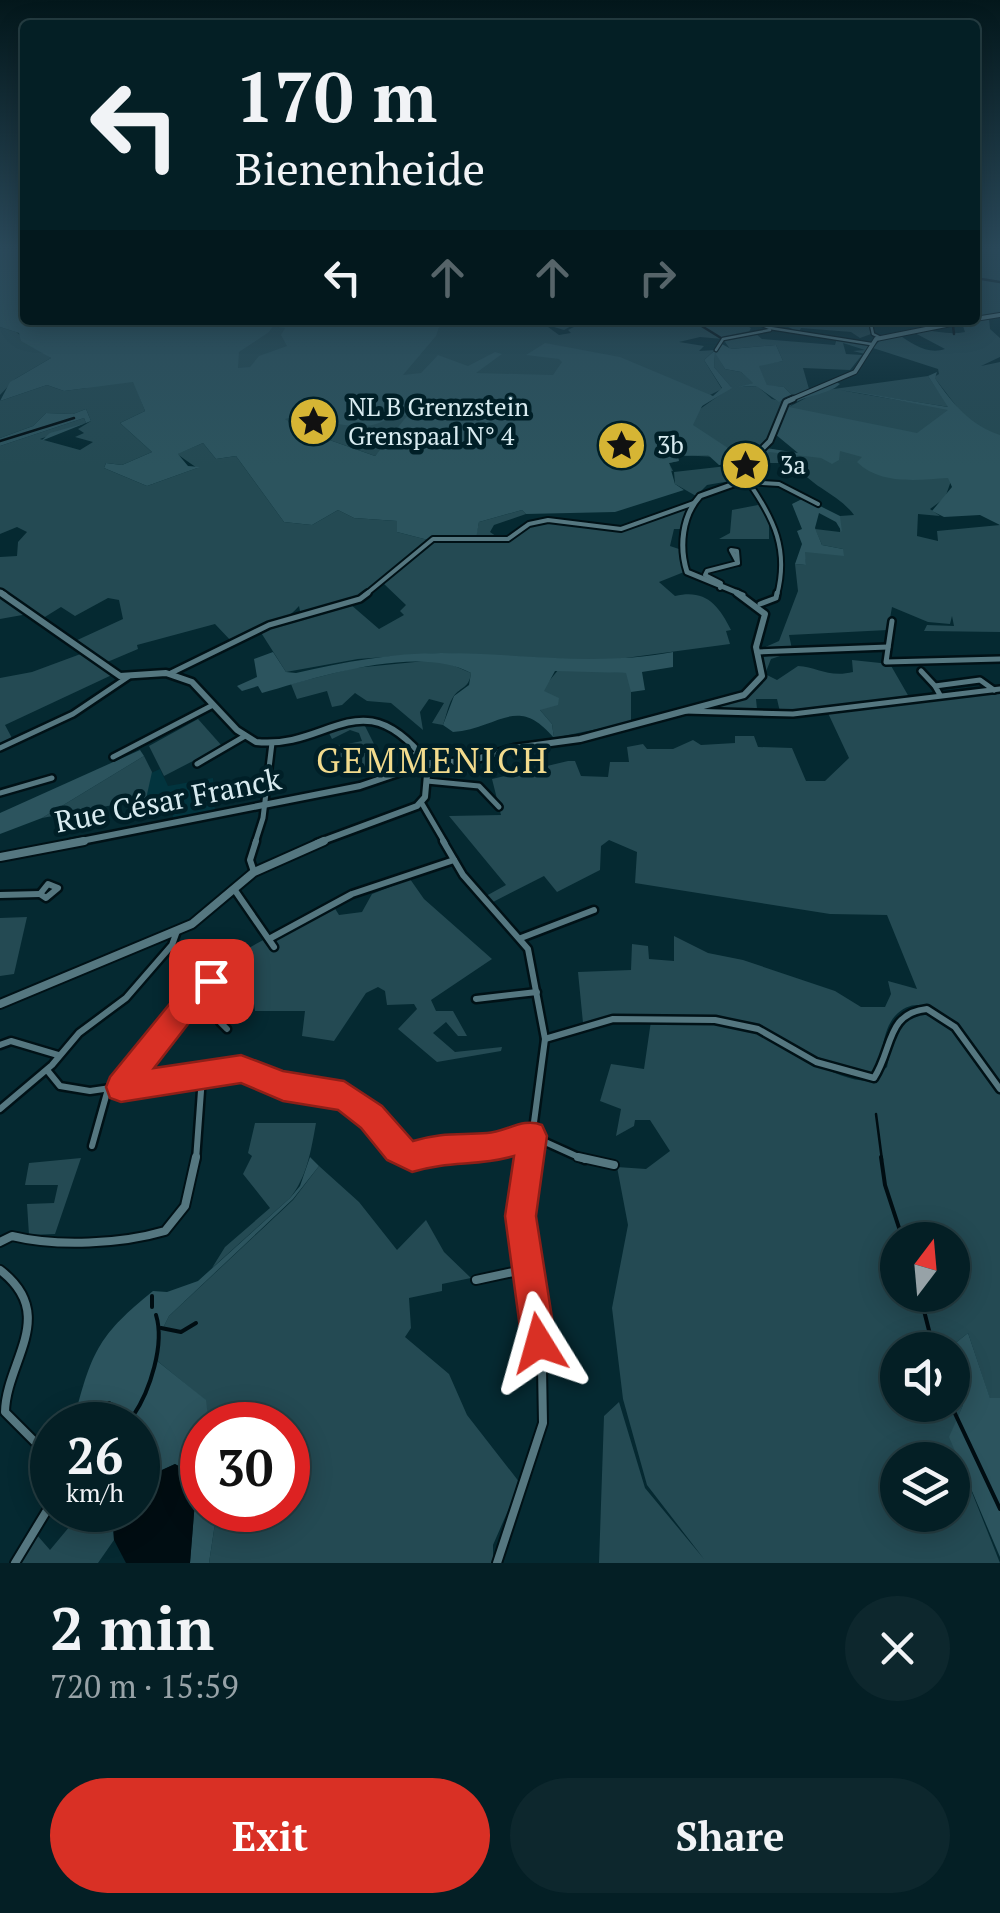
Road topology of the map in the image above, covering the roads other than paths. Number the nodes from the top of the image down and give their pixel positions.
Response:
1 (764, 325) edge
2 (871, 325) edge
3 (945, 325) edge
4 (772, 328) junction
5 (879, 337) junction
6 (872, 344) junction
7 (716, 350) dead end
8 (746, 482) junction
9 (695, 503) junction
10 (818, 504) dead end
11 (738, 562) dead end
12 (720, 588) junction
13 (0, 592) edge
14 (760, 604) junction
15 (892, 621) dead end
16 (888, 647) junction
17 (757, 652) junction
18 (1000, 659) edge
19 (921, 671) dead end
20 (171, 674) junction
21 (124, 676) junction
22 (935, 686) junction
23 (997, 689) edge
24 (940, 695) junction
25 (216, 703) junction
26 (682, 711) junction
27 (245, 736) junction
28 (272, 742) junction
29 (0, 748) edge
30 (418, 751) junction
31 (113, 757) dead end
32 (428, 763) junction
33 (197, 764) dead end
34 (402, 771) junction
35 (52, 778) dead end
36 (427, 781) junction
37 (0, 793) edge
38 (422, 802) junction
39 (264, 806) junction
40 (499, 807) dead end
41 (0, 857) edge
42 (454, 860) junction
43 (254, 872) junction
44 (234, 890) junction
45 (40, 894) dead end
46 (0, 895) edge
47 (594, 910) dead end
48 (177, 931) junction
49 (521, 938) junction
50 (537, 992) junction
51 (476, 999) dead end
52 (0, 1004) edge
53 (226, 1030) dead end
54 (545, 1039) junction
55 (0, 1044) edge
56 (58, 1055) junction
57 (47, 1070) junction
58 (202, 1077) junction
59 (121, 1087) junction
60 (108, 1089) junction
61 (1000, 1089) edge
62 (0, 1109) edge
63 (532, 1136) junction
64 (92, 1146) dead end
65 (614, 1165) dead end
66 (0, 1242) edge
67 (528, 1269) junction
68 (0, 1270) edge
69 (476, 1280) dead end
70 (30, 1437) edge
71 (34, 1532) edge
72 (15, 1563) edge
73 (497, 1563) edge

1 - 4 street
2 - 5 street
3 - 5 main road
4 - 6 street
4 - 7 street
5 - 6 main road
6 - 8 main road
8 - 9 main road
8 - 10 street
8 - 14 street
9 - 12 main road
9 - 20 street
11 - 12 street
12 - 14 main road
13 - 21 main road
14 - 17 main road
15 - 16 street
16 - 17 street
16 - 18 street
17 - 26 main road, Rue César Franck
19 - 22 street
20 - 21 main road
20 - 25 main road
21 - 29 street
22 - 23 street
22 - 24 street
23 - 24 street
24 - 26 street
25 - 27 main road
25 - 31 street
26 - 32 main road, Rue César Franck
27 - 28 main road
27 - 33 street
28 - 30 main road
28 - 39 street
30 - 32 main road
30 - 34 street
32 - 34 main road, Rue César Franck
32 - 36 main road
34 - 39 main road, Rue César Franck
35 - 37 street
36 - 38 main road
36 - 40 street
38 - 42 street
38 - 43 main road
39 - 41 main road, Rue César Franck
39 - 43 street
42 - 44 street
42 - 49 street
43 - 44 main road
44 - 48 main road
45 - 46 street
47 - 49 street
48 - 52 main road
48 - 56 street
49 - 50 street
50 - 51 street
50 - 54 street
53 - 59 street
54 - 61 street
54 - 63 street
55 - 56 street
56 - 57 street
57 - 60 street
57 - 62 street
58 - 59 street
58 - 63 street
58 - 66 street
59 - 60 street
60 - 64 street
63 - 65 street
63 - 67 street
67 - 69 street
67 - 73 street
68 - 70 street
71 - 72 street

